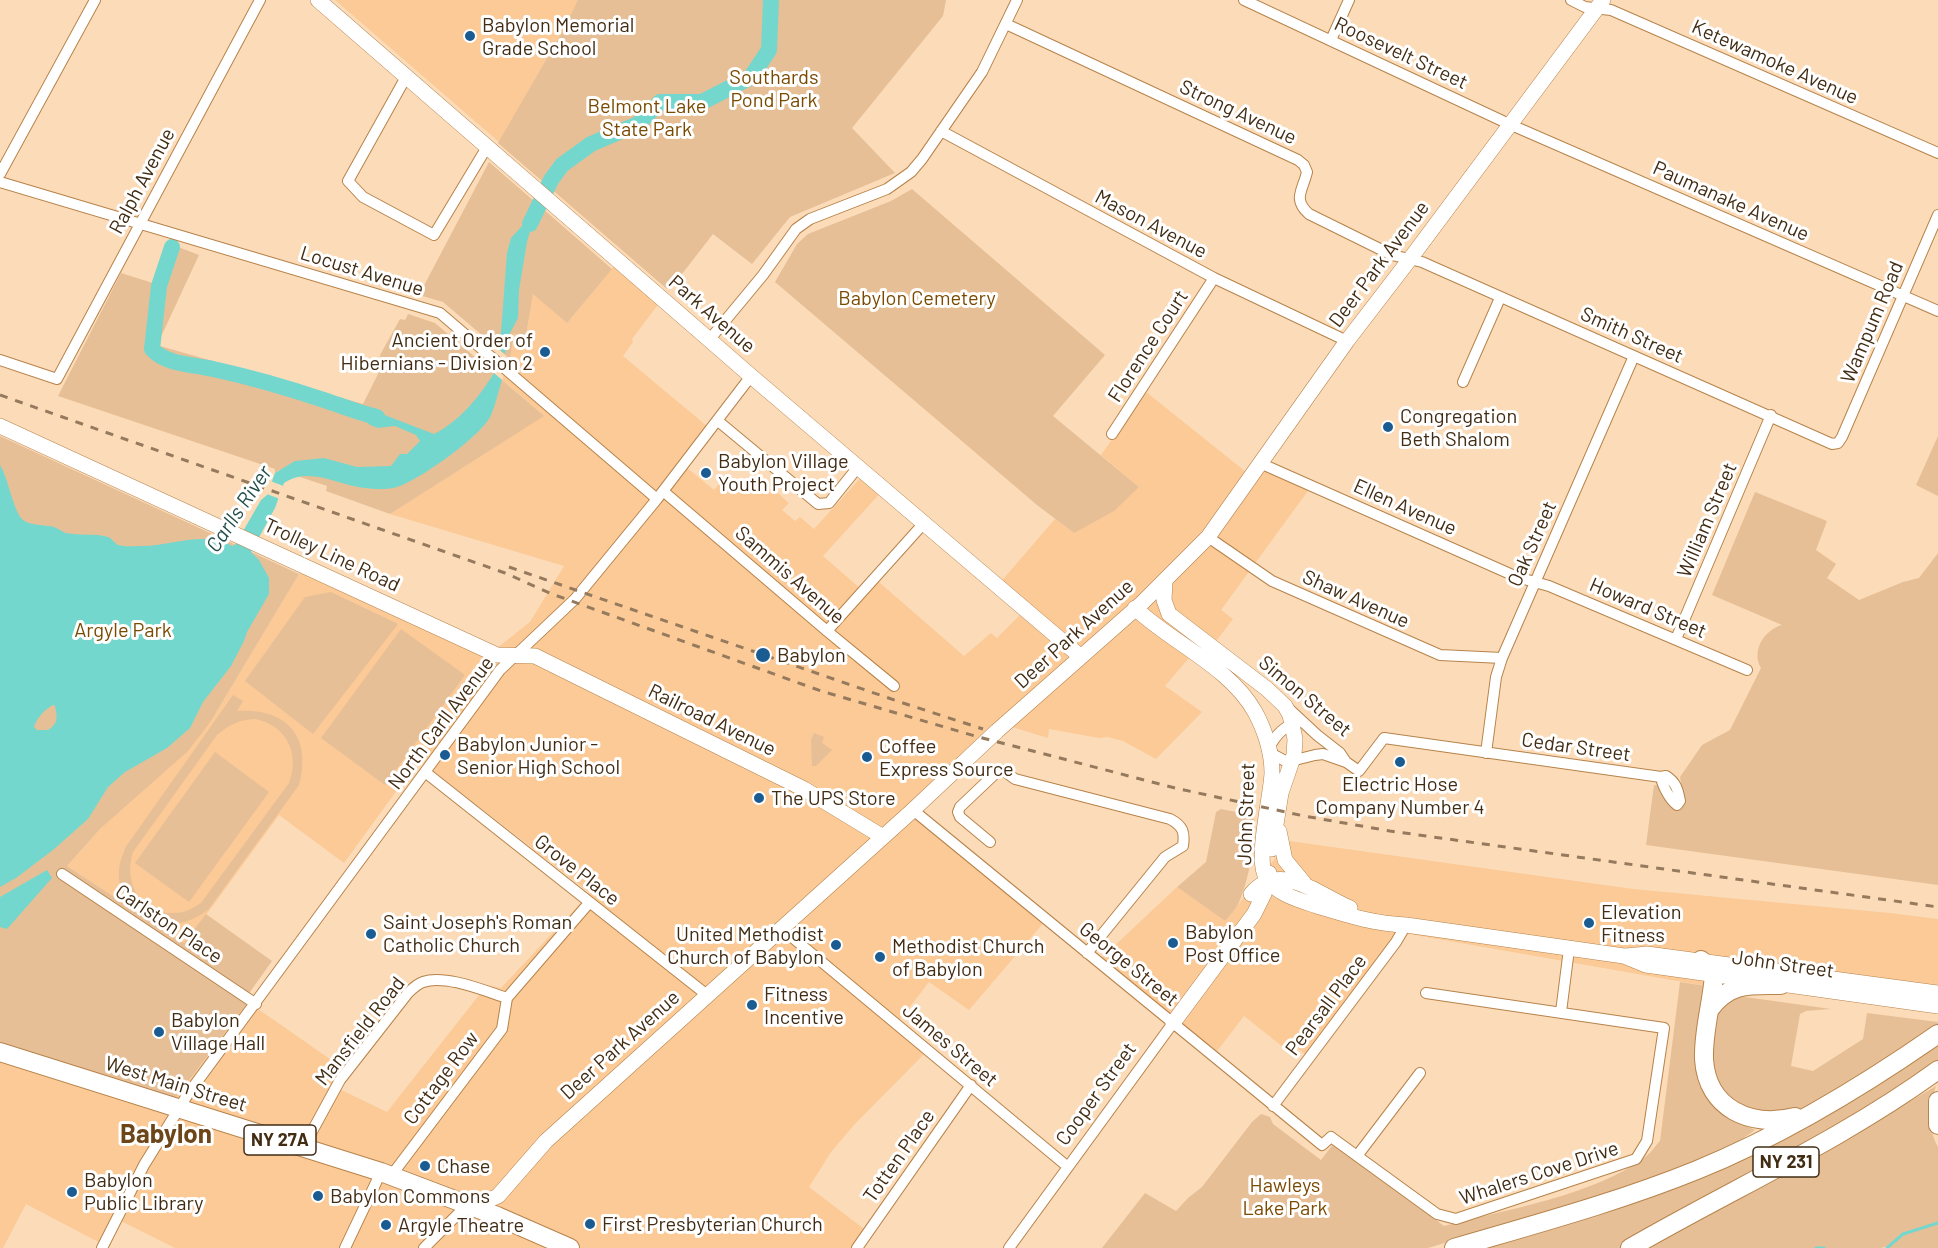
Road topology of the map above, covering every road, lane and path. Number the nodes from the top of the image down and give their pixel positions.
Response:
1 (95, 0) edge
2 (260, 0) edge
3 (318, 0) edge
4 (1017, 0) edge
5 (1244, 0) edge
6 (1349, 0) edge
7 (1571, 0) edge
8 (1600, 3) edge
9 (1006, 24) junction
10 (1331, 40) junction
11 (406, 77) junction
12 (1509, 124) junction
13 (941, 132) junction
14 (487, 147) junction
15 (1938, 153) edge
16 (0, 174) edge
17 (0, 182) edge
18 (1938, 215) edge
19 (140, 223) junction
20 (1410, 259) junction
21 (1214, 278) junction
22 (1903, 295) junction
23 (1500, 298) junction
24 (1938, 311) edge
25 (710, 339) junction
26 (1347, 341) junction
27 (1634, 356) junction
28 (0, 360) edge
29 (752, 376) junction
30 (1463, 382) dead end
31 (1772, 415) junction
32 (718, 421) junction
33 (0, 426) edge
34 (1112, 434) dead end
35 (1838, 443) joint
36 (1262, 464) junction
37 (858, 467) junction
38 (660, 495) junction
39 (924, 523) junction
40 (1208, 537) junction
41 (1165, 581) junction
42 (1535, 581) junction
43 (1138, 606) junction
44 (826, 631) junction
45 (1676, 639) junction
46 (516, 655) junction
47 (1222, 656) junction
48 (1081, 657) junction
49 (1502, 658) junction
50 (1747, 670) dead end
51 (894, 686) dead end
52 (1285, 706) joint
53 (1298, 723) junction
54 (1269, 748) junction
55 (1486, 753) junction
56 (1291, 762) junction
57 (1346, 762) junction
58 (425, 772) junction
59 (1661, 777) dead end
60 (913, 810) junction
61 (1278, 822) junction
62 (883, 837) junction
63 (1263, 839) junction
64 (990, 842) dead end
65 (62, 874) dead end
66 (1268, 880) junction
67 (1251, 894) junction
68 (1306, 895) junction
69 (589, 903) junction
70 (1254, 914) junction
71 (1406, 925) junction
72 (782, 928) junction
73 (1569, 949) junction
74 (1087, 953) junction
75 (1624, 956) junction
76 (1701, 960) junction
77 (1216, 964) junction
78 (1714, 975) junction
79 (1781, 985) junction
80 (1426, 993) dead end
81 (1938, 993) edge
82 (707, 995) junction
83 (507, 998) junction
84 (256, 1004) junction
85 (1938, 1006) edge
86 (1710, 1009) junction
87 (1561, 1012) junction
88 (1173, 1023) junction
89 (1938, 1034) edge
90 (0, 1052) edge
91 (1938, 1070) edge
92 (1420, 1073) dead end
93 (971, 1085) junction
94 (1938, 1101) edge
95 (1274, 1106) junction
96 (178, 1108) junction
97 (1817, 1111) junction
98 (1938, 1125) edge
99 (1322, 1145) joint
100 (303, 1148) junction
101 (1357, 1156) junction
102 (1068, 1167) junction
103 (386, 1174) junction
104 (473, 1207) junction
105 (102, 1248) edge
106 (345, 1248) edge
107 (424, 1248) edge
108 (570, 1248) edge
109 (857, 1248) edge
110 (1009, 1248) edge
111 (1454, 1248) edge
112 (1630, 1248) edge

1 - 16 street
2 - 19 street, Ralph Avenue
3 - 11 main road, Park Avenue
4 - 9 street
5 - 10 street, Roosevelt Street
6 - 10 street
7 - 8 street, Ketewamoke Avenue
8 - 12 main road, Deer Park Avenue
8 - 15 street, Ketewamoke Avenue
9 - 13 street
9 - 20 street, Strong Avenue
10 - 12 street, Roosevelt Street
11 - 14 main road, Park Avenue
11 - 14 street
12 - 20 main road, Deer Park Avenue
12 - 22 street, Paumanake Avenue
13 - 21 street, Mason Avenue
13 - 25 street
14 - 25 main road, Park Avenue
17 - 19 street, Locust Avenue
18 - 22 street, Wampum Road
19 - 28 street, Ralph Avenue
19 - 38 street, Locust Avenue
20 - 23 street, Smith Street
20 - 26 main road, Deer Park Avenue
21 - 26 street, Mason Avenue
21 - 34 street, Florence Court
22 - 24 street, Paumanake Avenue
22 - 35 street, Wampum Road
23 - 27 street, Smith Street
23 - 30 street
25 - 29 main road, Park Avenue
26 - 36 main road, Deer Park Avenue
27 - 31 street, Smith Street
27 - 42 street, Oak Street
29 - 32 street, North Carll Avenue
29 - 37 main road, Park Avenue
31 - 35 street, Smith Street
31 - 45 street, William Street
32 - 37 street
32 - 38 street, North Carll Avenue
33 - 46 main road, Trolley Line Road
36 - 40 main road, Deer Park Avenue
36 - 42 street, Ellen Avenue
37 - 39 main road, Park Avenue
38 - 44 street, Sammis Avenue
38 - 46 street, North Carll Avenue
39 - 44 street
39 - 48 main road, Park Avenue
40 - 41 main road, Deer Park Avenue
40 - 49 street, Shaw Avenue
41 - 43 main road, Deer Park Avenue
41 - 47 main road, Simon Street
42 - 45 street, Howard Street
42 - 49 street, Oak Street
43 - 47 main road, Simon Street
43 - 48 main road, Deer Park Avenue
43 - 54 main road, Simon Street
44 - 51 street, Sammis Avenue
45 - 50 street, Howard Street
46 - 58 street, North Carll Avenue
46 - 62 main road, Railroad Avenue
47 - 52 main road, Simon Street
48 - 60 main road, Deer Park Avenue
49 - 55 street, Oak Street
52 - 53 main road, Cooper Street
53 - 54 street
53 - 56 main road, Cooper Street
53 - 57 street, Simon Street
54 - 56 street
54 - 63 main road, John Street
55 - 57 street, Simon Street
55 - 59 street, Cedar Street
56 - 57 street
56 - 61 main road, Cooper Street
58 - 69 street, Grove Place
58 - 84 street, North Carll Avenue
60 - 62 main road, Deer Park Avenue
60 - 74 street, George Street
61 - 66 main road, Cooper Street
61 - 68 main road, John Street
62 - 72 main road, Deer Park Avenue
63 - 66 main road, John Street
63 - 67 main road, Cooper Street
64 - 74 street
65 - 84 street, Carlston Place
66 - 67 main road, John Street
66 - 68 main road, John Street
66 - 70 main road, Cooper Street
67 - 77 main road, Cooper Street
68 - 70 main road, John Street
68 - 71 main road, John Street
69 - 82 street, Grove Place
69 - 83 street
70 - 77 main road, Cooper Street
71 - 73 main road, John Street
71 - 95 street, Pearsall Place
72 - 82 main road, Deer Park Avenue
72 - 93 street, James Street
73 - 75 main road, John Street
73 - 87 street
74 - 88 street, George Street
75 - 76 main road, John Street
75 - 78 main road, John Street
76 - 78 main road
76 - 81 main road, John Street
77 - 88 main road, Cooper Street
78 - 79 main road, John Street
78 - 86 main road
79 - 85 main road, John Street
79 - 86 main road
80 - 87 street, Whalers Cove Drive
82 - 104 main road, Deer Park Avenue
83 - 100 street, Mansfield Road
83 - 103 street, Cottage Row
84 - 96 street, North Carll Avenue
86 - 97 main road
87 - 101 street, Whalers Cove Drive
88 - 95 street, George Street
88 - 102 street, Cooper Street
89 - 97 main road, NY 231
90 - 96 main road, West Main Street / NY 27A
91 - 112 main road, NY 231
92 - 101 street
93 - 102 street, James Street
93 - 109 street, Totten Place
94 - 98 main road
95 - 99 street, George Street
96 - 100 main road, West Main Street / NY 27A
96 - 105 street, North Carll Avenue
97 - 111 main road, NY 231
99 - 101 street, Whalers Cove Drive
100 - 103 main road, West Main Street / NY 27A
102 - 110 street, Cooper Street
103 - 104 main road, West Main Street / NY 27A
103 - 106 street, Cottage Row
104 - 107 street
104 - 108 main road, NY 27A

